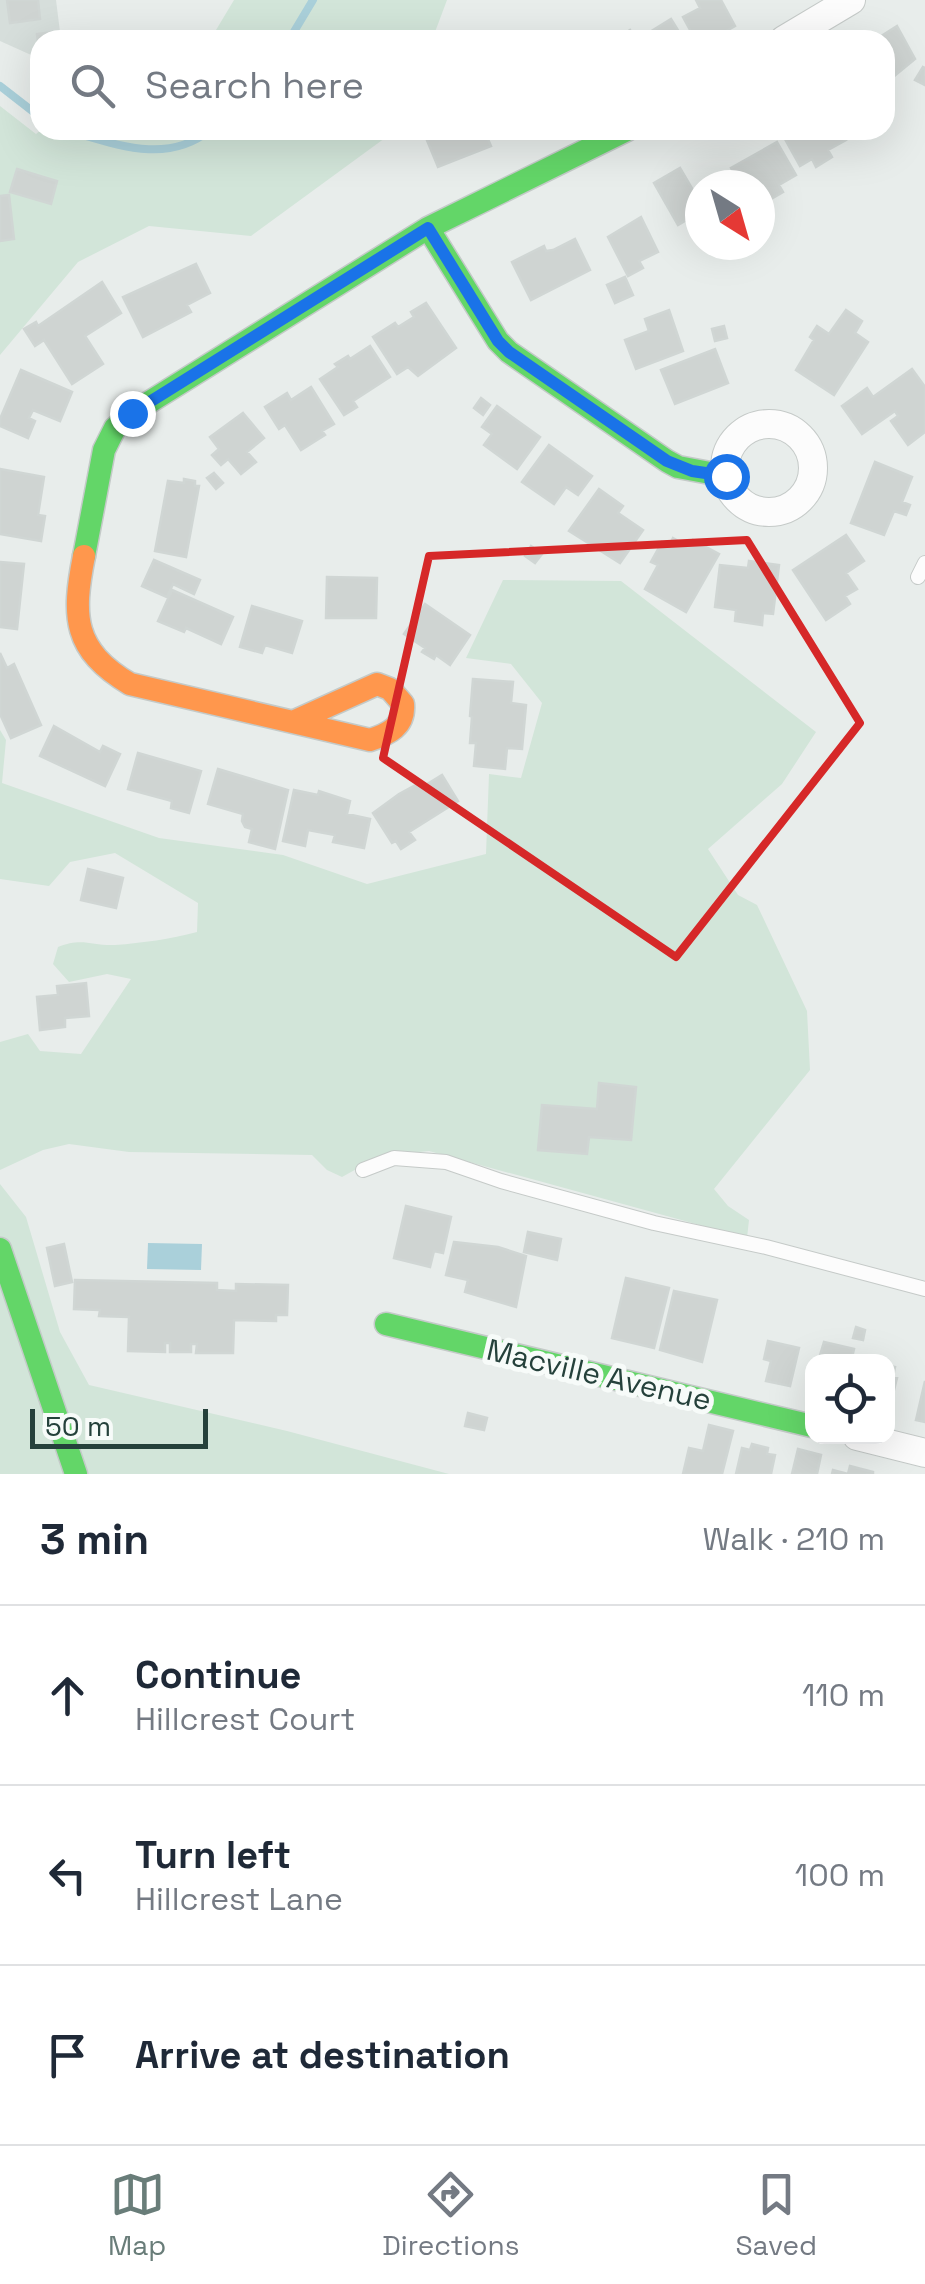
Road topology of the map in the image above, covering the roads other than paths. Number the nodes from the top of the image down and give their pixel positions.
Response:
1 (851, 0) edge
2 (801, 30) edge
3 (606, 140) edge
4 (428, 228) junction
5 (726, 476) dead end
6 (925, 562) edge
7 (918, 577) dead end
8 (294, 721) dead end
9 (362, 1170) dead end
10 (0, 1249) edge
11 (925, 1289) edge
12 (386, 1324) dead end
13 (805, 1424) edge
14 (889, 1444) edge
15 (925, 1453) edge
16 (76, 1474) edge

1 - 2 street
3 - 4 street
4 - 5 street
4 - 8 street
6 - 7 lane
9 - 11 lane
10 - 16 street
12 - 13 street, Macville Avenue
14 - 15 street

